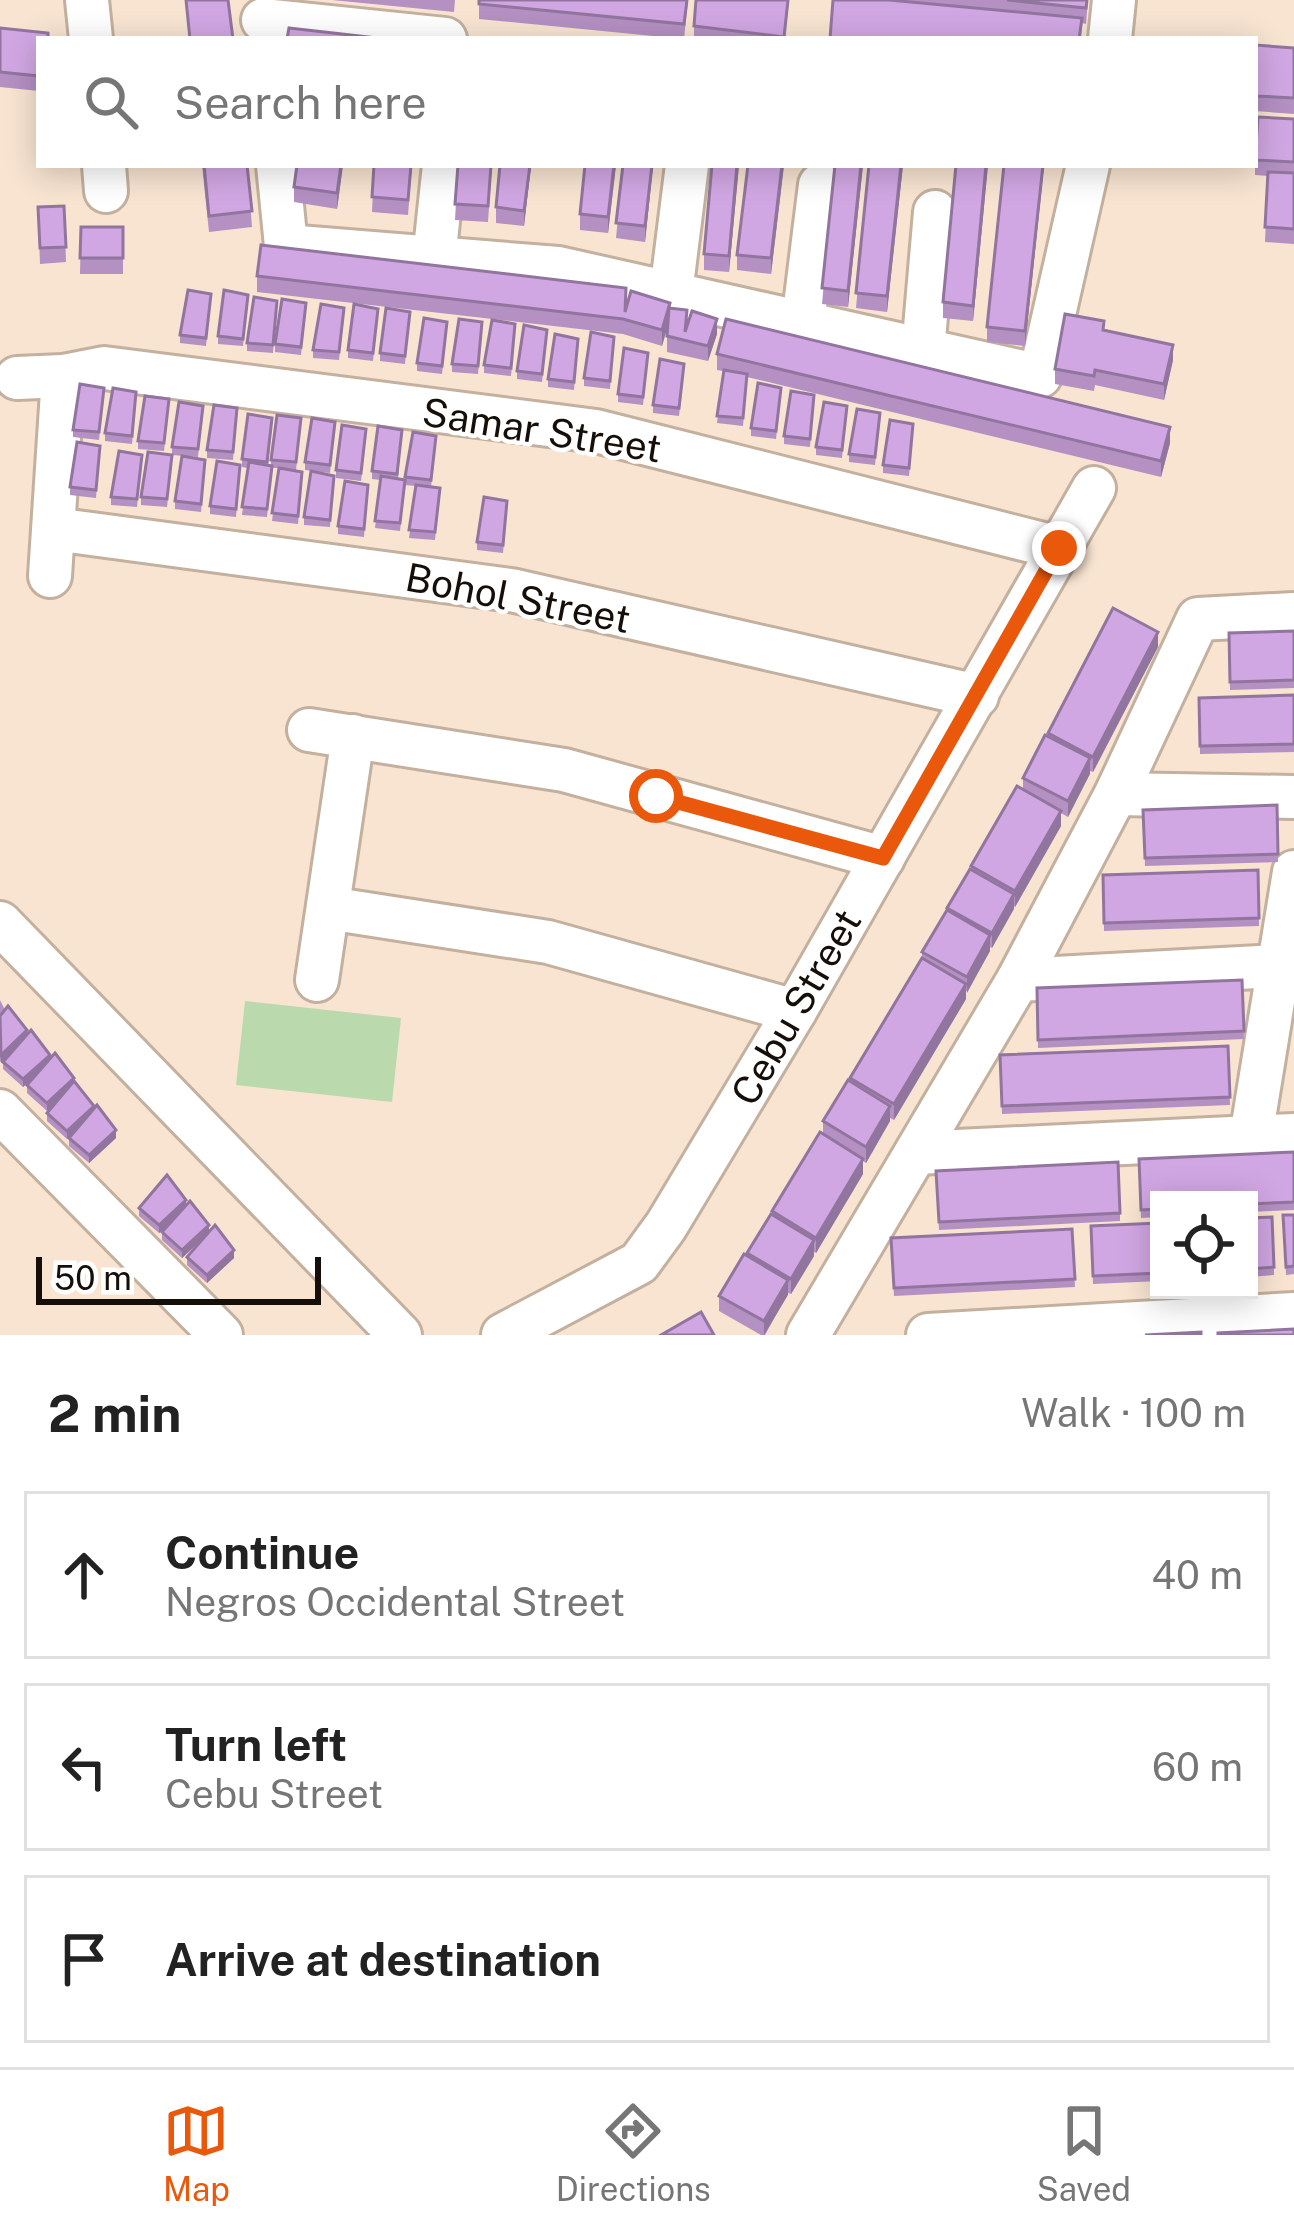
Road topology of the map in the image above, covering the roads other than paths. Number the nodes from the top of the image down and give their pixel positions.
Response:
1 (87, 0) edge
2 (1114, 0) edge
3 (263, 20) edge
4 (91, 36) edge
5 (417, 36) edge
6 (1109, 36) edge
7 (278, 168) edge
8 (444, 168) edge
9 (687, 168) edge
10 (1087, 168) edge
11 (820, 185) dead end
12 (935, 212) dead end
13 (434, 259) junction
14 (671, 293) junction
15 (803, 322) junction
16 (922, 351) junction
17 (63, 376) junction
18 (17, 378) dead end
19 (1094, 488) dead end
20 (54, 529) junction
21 (1059, 548) junction
22 (50, 576) dead end
23 (1294, 614) edge
24 (977, 696) junction
25 (309, 730) dead end
26 (353, 736) junction
27 (1117, 794) junction
28 (1294, 797) edge
29 (883, 858) junction
30 (1294, 872) edge
31 (328, 908) junction
32 (0, 923) edge
33 (1276, 967) junction
34 (317, 980) dead end
35 (1018, 980) junction
36 (795, 1011) junction
37 (0, 1111) edge
38 (1294, 1135) edge
39 (1251, 1137) junction
40 (916, 1153) junction
41 (1294, 1314) edge
42 (221, 1335) edge
43 (400, 1335) edge
44 (502, 1335) edge
45 (808, 1335) edge
46 (928, 1335) edge

1 - 4 street
2 - 6 street
3 - 5 street
7 - 13 street
8 - 13 street
9 - 14 street
10 - 16 street
11 - 15 street
12 - 16 street
13 - 14 street
14 - 15 street
15 - 16 street
17 - 18 street, Samar Street
17 - 20 street
17 - 21 street, Samar Street
19 - 21 street, Cebu Street
20 - 22 street
20 - 24 street, Bohol Street
21 - 24 street, Cebu Street
23 - 27 street
24 - 29 street, Cebu Street
25 - 26 street
26 - 29 street
26 - 31 street
27 - 28 street
27 - 35 street
29 - 36 street, Cebu Street
30 - 33 street
31 - 34 street
31 - 36 street
32 - 43 street
33 - 35 street
33 - 39 street
35 - 40 street
36 - 44 street, Cebu Street
37 - 42 street
38 - 39 street
39 - 40 street
40 - 45 street
41 - 46 street

